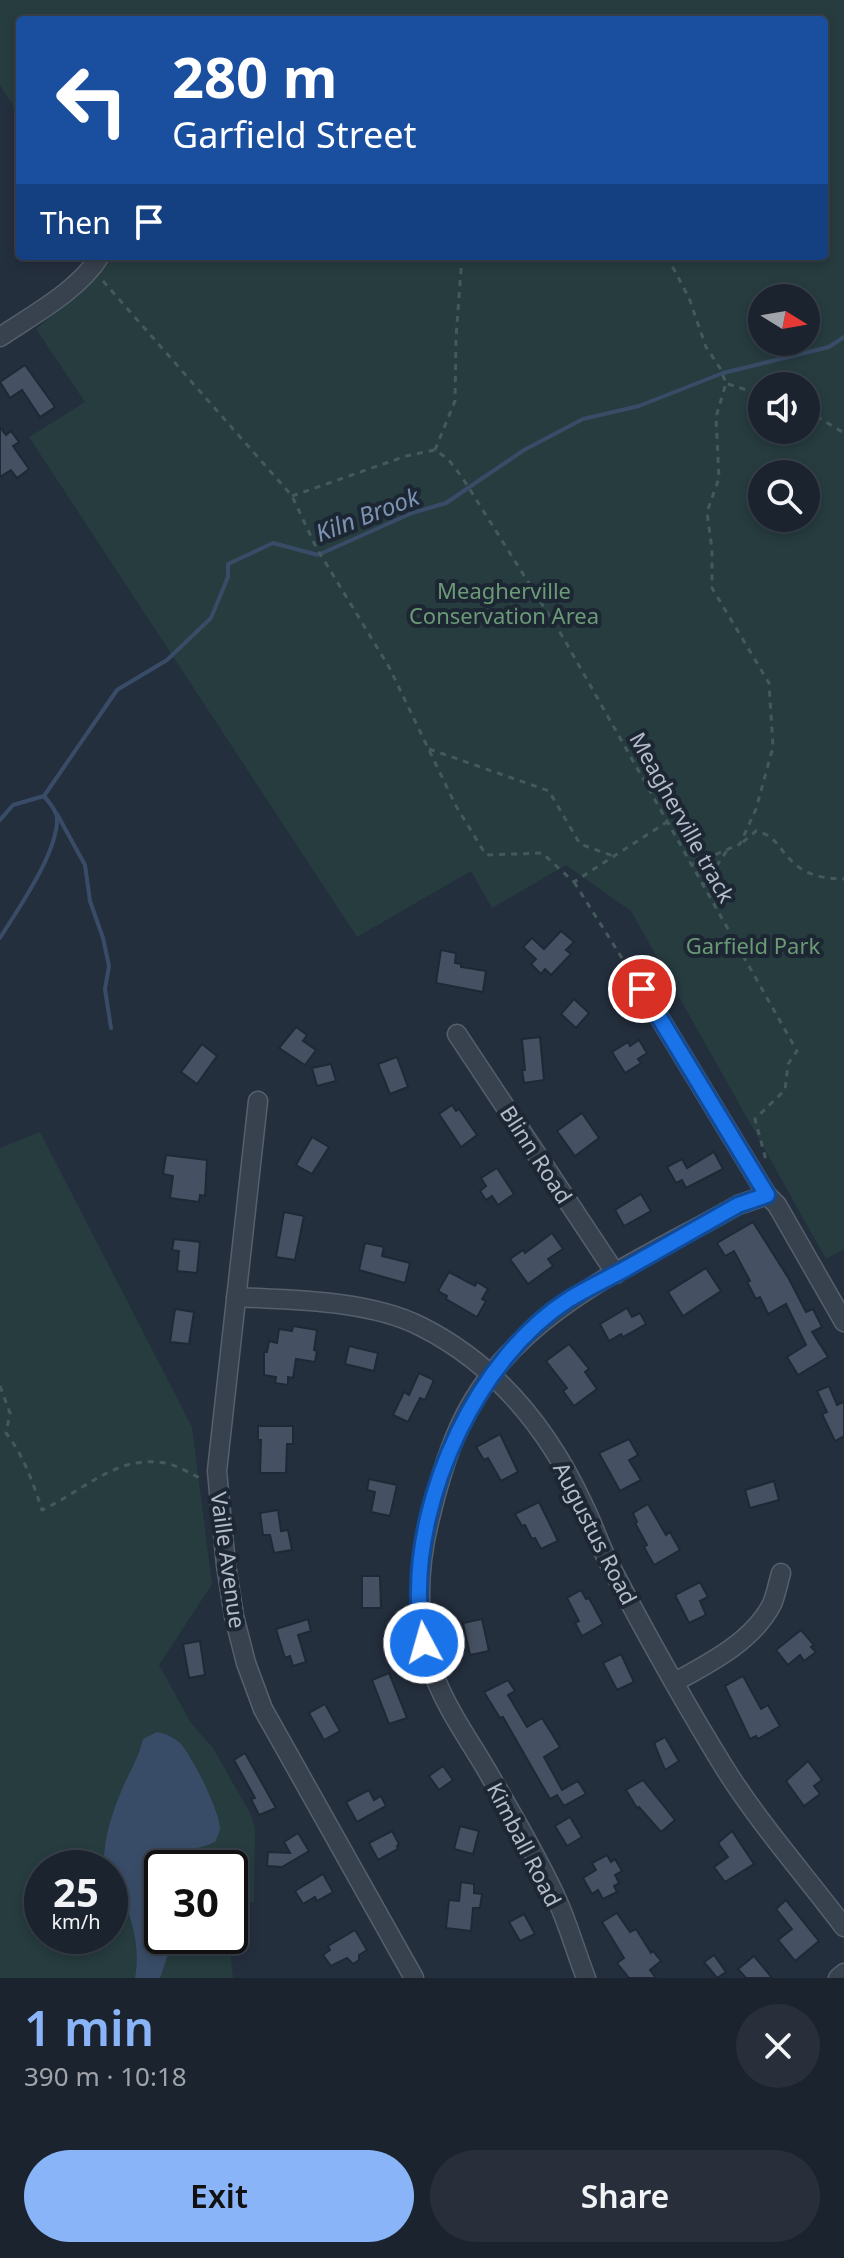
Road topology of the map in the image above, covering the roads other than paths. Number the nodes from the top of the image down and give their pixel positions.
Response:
1 (96, 262) edge
2 (0, 337) edge
3 (642, 989) road end
4 (457, 1034) dead end
5 (258, 1101) dead end
6 (767, 1195) junction
7 (616, 1274) junction
8 (236, 1297) junction
9 (844, 1322) edge
10 (492, 1375) junction
11 (781, 1573) dead end
12 (675, 1682) junction
13 (844, 1927) edge
14 (844, 1973) edge
15 (414, 1978) edge
16 (586, 1978) edge
17 (838, 1978) edge

1 - 2 street
3 - 6 street
4 - 7 street, Blinn Road
5 - 8 street, Vaille Avenue
6 - 7 street, Kimball Road
6 - 9 street
7 - 10 street, Kimball Road
8 - 10 street, Augustus Road
8 - 15 street, Vaille Avenue
10 - 12 street, Augustus Road
10 - 16 street, Kimball Road
11 - 12 street
12 - 13 street, Augustus Road
14 - 17 street

